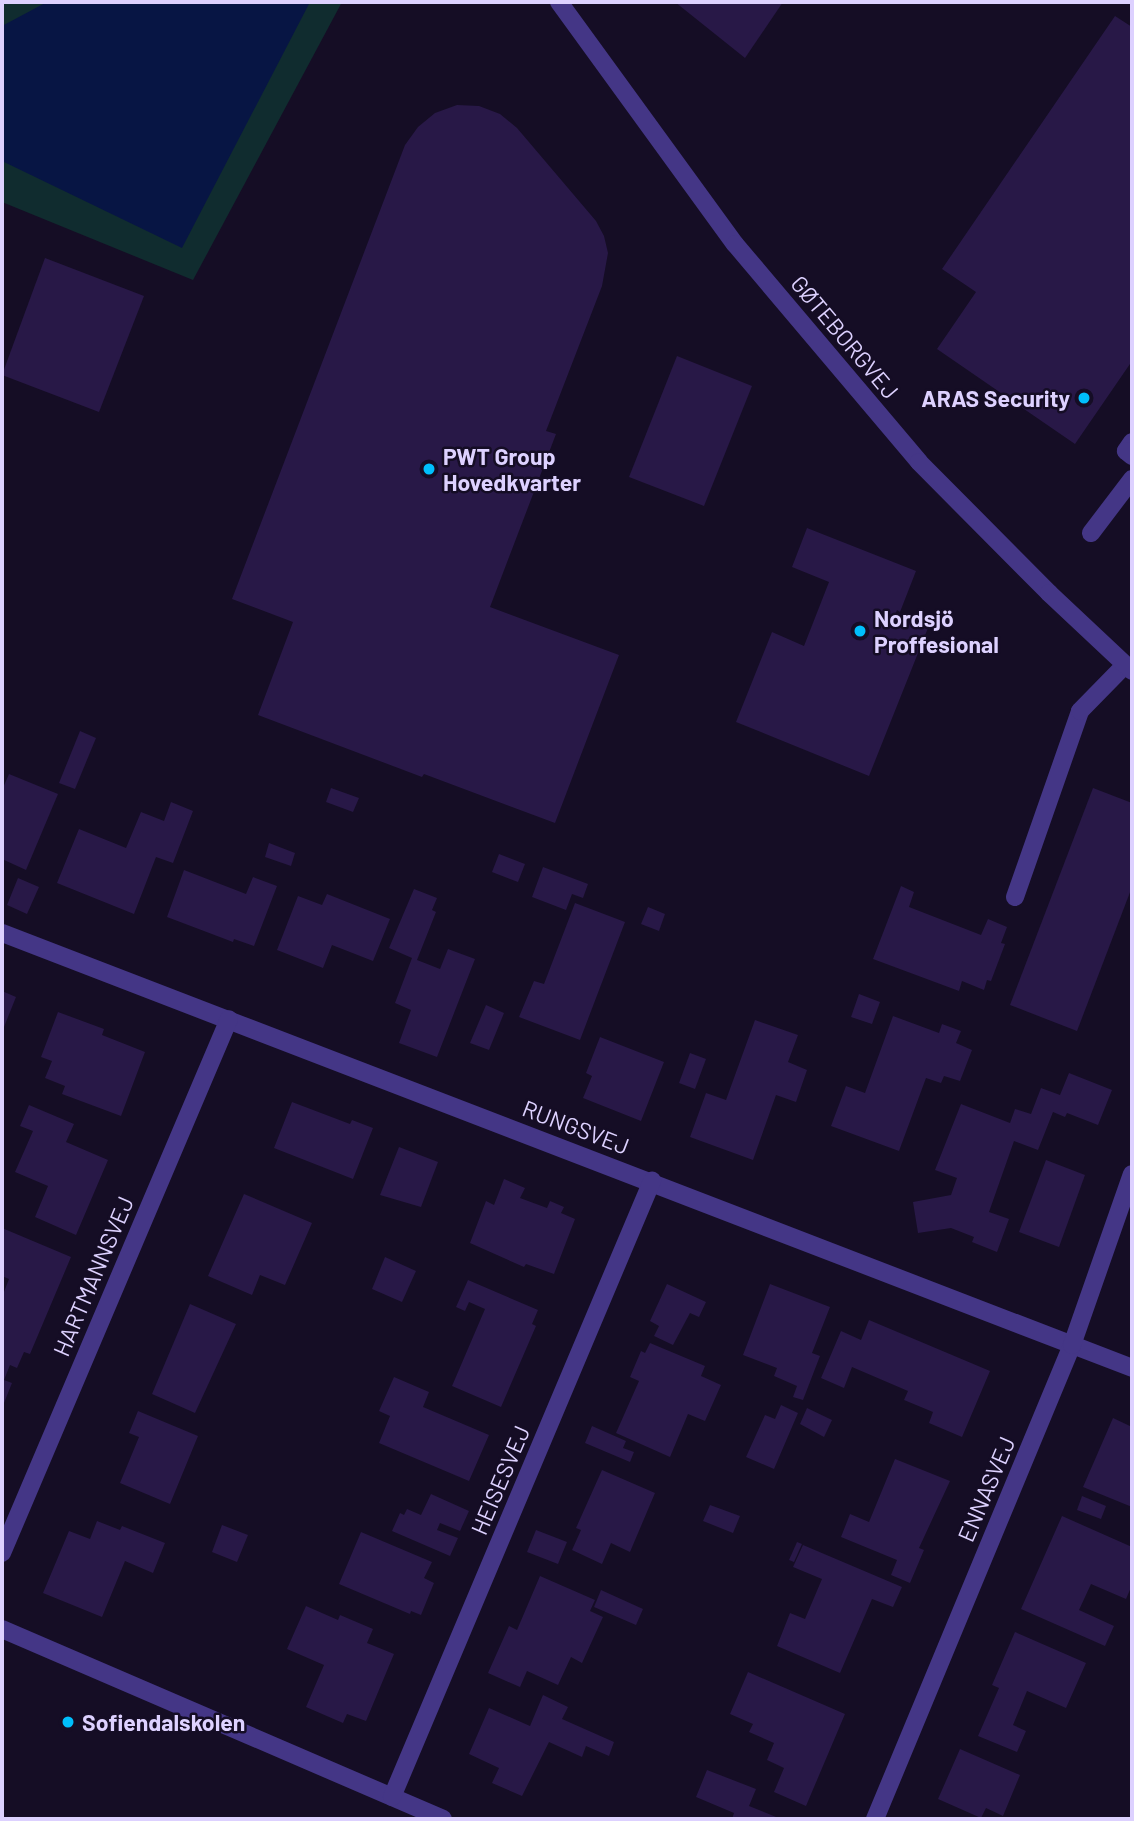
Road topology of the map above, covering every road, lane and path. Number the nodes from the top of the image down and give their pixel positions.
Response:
1 (559, 2) edge
2 (1132, 442) edge
3 (1132, 456) edge
4 (1132, 478) edge
5 (1091, 533) dead end
6 (1129, 668) edge
7 (1015, 897) dead end
8 (2, 933) edge
9 (229, 1019) junction
10 (1132, 1174) edge
11 (652, 1181) junction
12 (1072, 1345) junction
13 (1132, 1368) edge
14 (2, 1553) edge
15 (2, 1629) edge
16 (392, 1797) junction
17 (443, 1819) edge
18 (875, 1819) edge

1 - 6 street, GØTEBORGVEJ
2 - 3 street
4 - 5 street
6 - 7 street
8 - 9 street, RUNGSVEJ
9 - 11 street, RUNGSVEJ
9 - 14 street, HARTMANNSVEJ
10 - 12 street, ENNASVEJ
11 - 12 street, RUNGSVEJ
11 - 16 street, HEISESVEJ
12 - 13 street, RUNGSVEJ
12 - 18 street, ENNASVEJ
15 - 16 street
16 - 17 street

